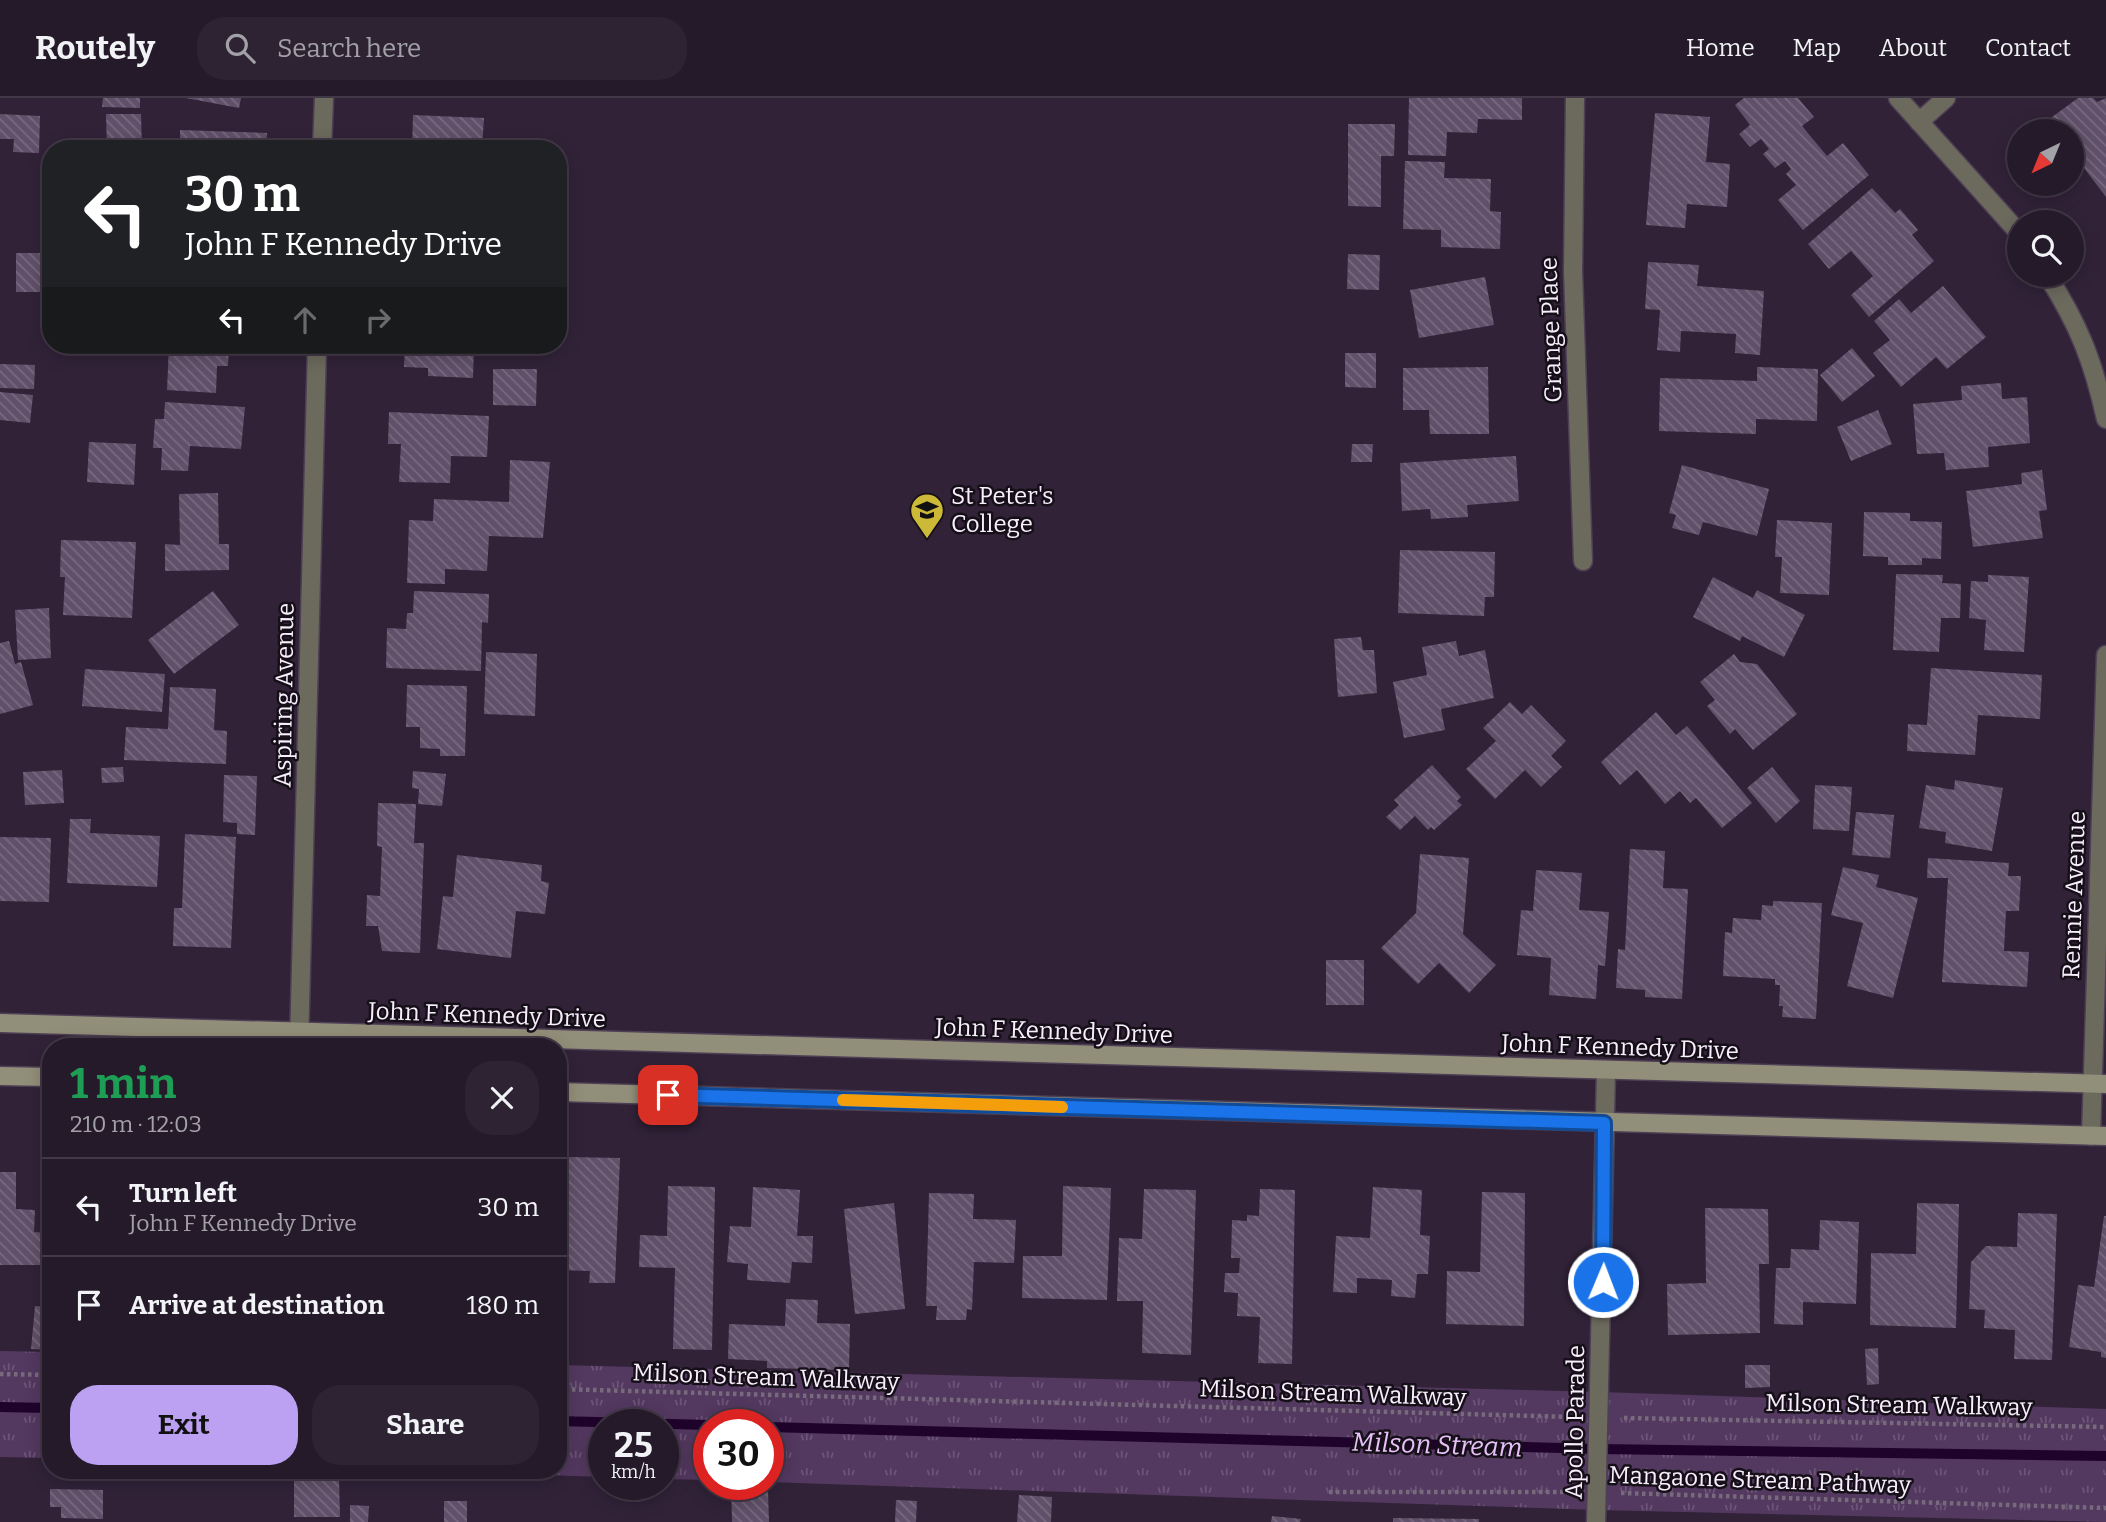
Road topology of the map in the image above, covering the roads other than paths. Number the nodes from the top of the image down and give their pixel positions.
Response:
1 (324, 98) edge
2 (1575, 98) edge
3 (1898, 98) edge
4 (1946, 98) edge
5 (1919, 122) junction
6 (322, 140) edge
7 (2007, 220) edge
8 (2055, 287) edge
9 (317, 354) edge
10 (2106, 419) edge
11 (1583, 562) dead end
12 (2106, 655) edge
13 (0, 1023) edge
14 (264, 1038) edge
15 (299, 1038) edge
16 (567, 1046) edge
17 (1606, 1071) junction
18 (0, 1076) edge
19 (42, 1077) edge
20 (2099, 1084) edge
21 (567, 1092) edge
22 (1604, 1123) junction
23 (2098, 1136) edge
24 (1595, 1522) edge

1 - 6 street
2 - 11 street, Grange Place
3 - 5 street
4 - 5 street
5 - 7 street
8 - 10 street
9 - 15 street, Aspiring Avenue
12 - 20 street, Rennie Avenue
13 - 14 main road, John F Kennedy Drive
16 - 17 main road, John F Kennedy Drive
17 - 20 main road, John F Kennedy Drive
17 - 22 street, Apollo Parade
18 - 19 main road
20 - 23 street, Rennie Avenue
21 - 22 main road
22 - 23 main road
22 - 24 street, Apollo Parade

